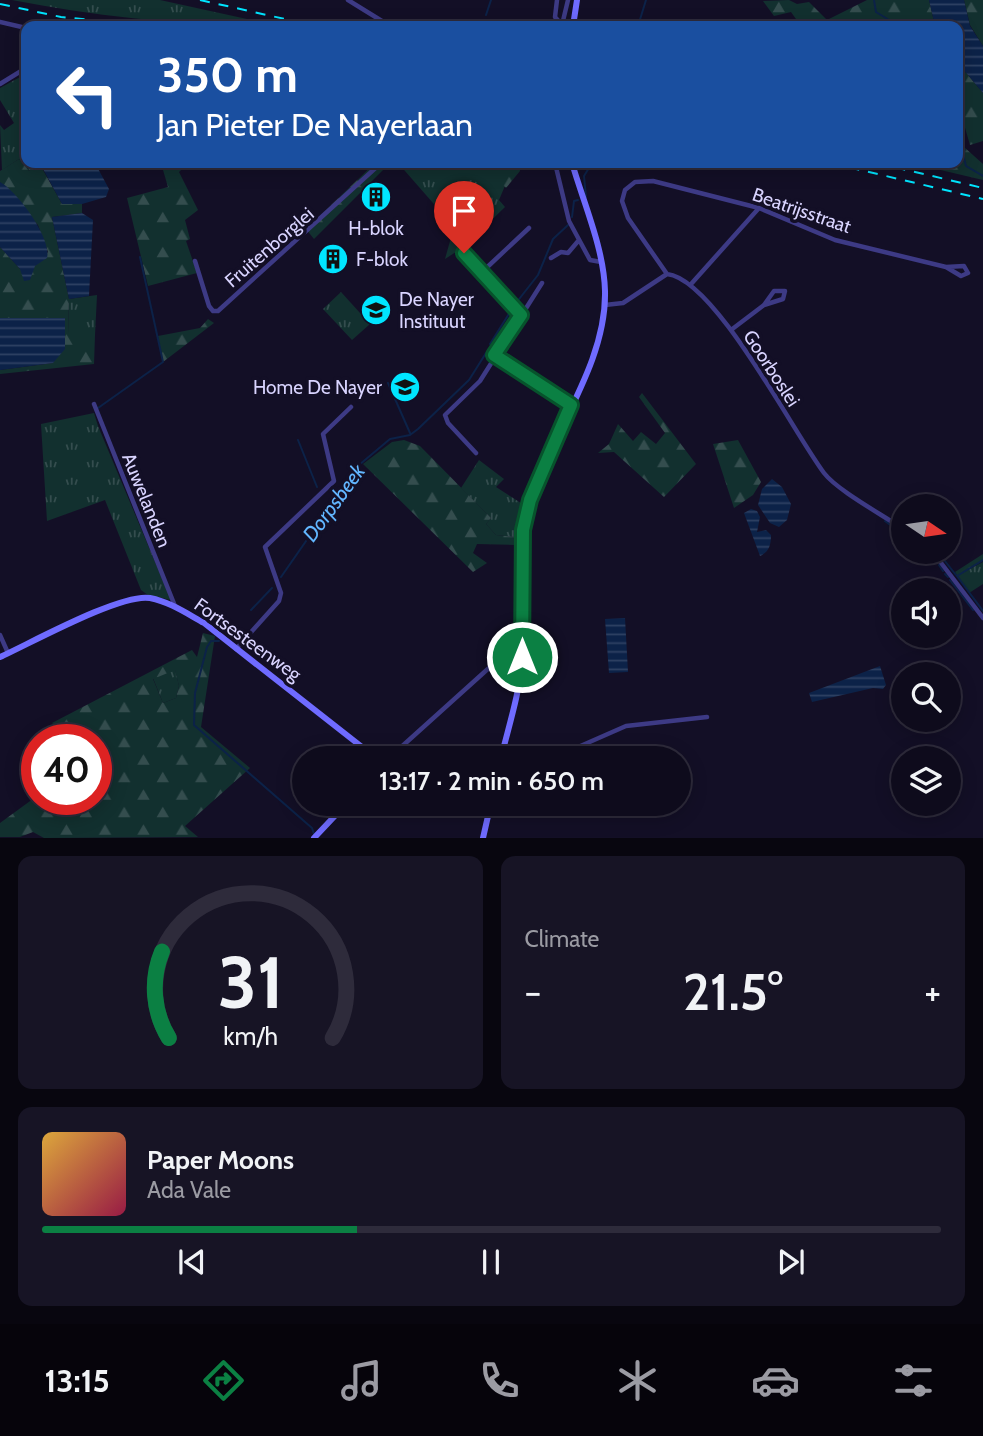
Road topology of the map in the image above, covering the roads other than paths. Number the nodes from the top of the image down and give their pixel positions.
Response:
1 (348, 0) edge
2 (557, 0) edge
3 (568, 0) edge
4 (577, 0) edge
5 (382, 21) edge
6 (558, 21) edge
7 (563, 21) edge
8 (574, 21) edge
9 (0, 22) edge
10 (21, 27) edge
11 (21, 71) edge
12 (0, 84) edge
13 (375, 168) edge
14 (556, 168) edge
15 (573, 168) edge
16 (759, 208) junction
17 (529, 228) dead end
18 (579, 240) junction
19 (464, 253) dead end
20 (551, 258) dead end
21 (195, 261) dead end
22 (601, 262) junction
23 (946, 267) dead end
24 (482, 272) junction
25 (667, 274) junction
26 (542, 283) dead end
27 (692, 284) junction
28 (605, 305) junction
29 (764, 305) junction
30 (521, 315) junction
31 (731, 330) junction
32 (494, 355) junction
33 (94, 404) dead end
34 (571, 405) junction
35 (351, 407) dead end
36 (477, 453) dead end
37 (891, 520) edge
38 (942, 564) edge
39 (175, 606) junction
40 (983, 618) edge
41 (0, 635) edge
42 (236, 649) junction
43 (9, 653) junction
44 (0, 657) edge
45 (522, 657) junction
46 (707, 717) dead end
47 (361, 746) edge
48 (402, 746) edge
49 (504, 746) edge
50 (580, 746) edge
51 (335, 816) edge
52 (488, 816) edge
53 (314, 838) edge
54 (483, 838) edge

1 - 5 street
2 - 6 street
3 - 7 street
4 - 8 street
9 - 10 street
11 - 12 street
13 - 21 street, Fruitenborglei
14 - 18 street
15 - 22 street
16 - 23 street, Beatrijsstraat
16 - 25 street, Beatrijsstraat
16 - 27 street
17 - 24 street
18 - 20 street
18 - 22 street
19 - 24 street
22 - 28 street
24 - 30 street
25 - 27 street, Goorboslei
25 - 28 street
26 - 30 street
27 - 31 street, Goorboslei
28 - 34 street
29 - 29 street
29 - 31 street
30 - 32 street
31 - 37 street, Goorboslei
32 - 34 street
32 - 36 street
33 - 39 street, Auwelanden
34 - 45 street
35 - 42 street
38 - 40 street
39 - 42 street, Fortsesteenweg
39 - 43 street, Fortsesteenweg
41 - 43 street
42 - 47 street, Fortsesteenweg
43 - 44 street, Fortsesteenweg
45 - 48 street
45 - 49 street
46 - 50 street
51 - 53 street
52 - 54 street

